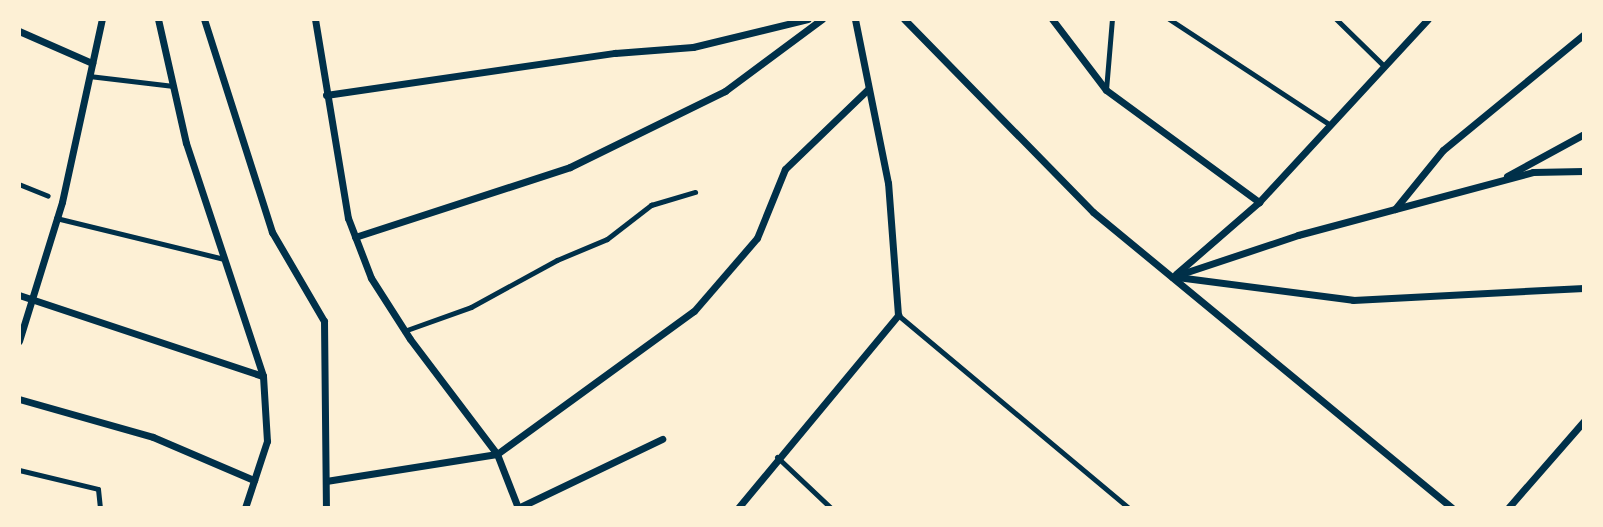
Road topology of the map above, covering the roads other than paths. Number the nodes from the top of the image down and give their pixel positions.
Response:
1 (102, 19) edge
2 (158, 19) edge
3 (204, 19) edge
4 (315, 19) edge
5 (808, 19) edge
6 (822, 19) edge
7 (855, 19) edge
8 (904, 19) edge
9 (1052, 19) edge
10 (1112, 19) edge
11 (1169, 19) edge
12 (1336, 19) edge
13 (1428, 19) edge
14 (19, 30) edge
15 (1584, 34) edge
16 (92, 63) junction
17 (1384, 66) junction
18 (89, 76) junction
19 (173, 86) junction
20 (868, 89) junction
21 (1106, 90) junction
22 (326, 95) junction
23 (1329, 124) junction
24 (1584, 134) edge
25 (1584, 171) edge
26 (1497, 182) junction
27 (695, 192) dead end
28 (1259, 202) junction
29 (1395, 209) junction
30 (57, 218) junction
31 (355, 237) junction
32 (224, 259) junction
33 (1172, 277) junction
34 (1584, 288) edge
35 (19, 295) edge
36 (32, 299) junction
37 (898, 315) junction
38 (404, 331) junction
39 (19, 341) edge
40 (262, 376) junction
41 (19, 399) edge
42 (1584, 421) edge
43 (662, 439) dead end
44 (497, 454) junction
45 (777, 457) junction
46 (19, 470) edge
47 (254, 480) junction
48 (326, 481) junction
49 (100, 508) edge
50 (244, 508) edge
51 (326, 508) edge
52 (518, 508) edge
53 (738, 508) edge
54 (831, 508) edge
55 (1129, 508) edge
56 (1452, 508) edge
57 (1508, 508) edge

1 - 16 street
2 - 19 street
3 - 48 street
4 - 22 street
5 - 22 street
6 - 31 street
7 - 20 street
8 - 33 street
9 - 21 street
10 - 21 lane
11 - 23 lane
12 - 17 lane
13 - 17 street
14 - 16 street
15 - 29 street
16 - 18 street
17 - 23 street
18 - 19 lane
18 - 30 street
19 - 32 street
20 - 37 street
20 - 44 street
21 - 28 street
22 - 31 street
23 - 28 street
24 - 26 street
25 - 26 street
26 - 29 street
27 - 38 lane
28 - 33 street
29 - 33 street
30 - 32 lane
30 - 36 street
31 - 38 street
32 - 40 street
33 - 34 street
33 - 56 street
35 - 36 street
36 - 39 street
36 - 40 street
37 - 45 street
37 - 55 lane
38 - 44 street
40 - 47 street
41 - 47 street
42 - 57 street
43 - 52 street
44 - 48 street
44 - 52 street
45 - 53 street
45 - 54 lane
46 - 49 lane
47 - 50 street
48 - 51 street

